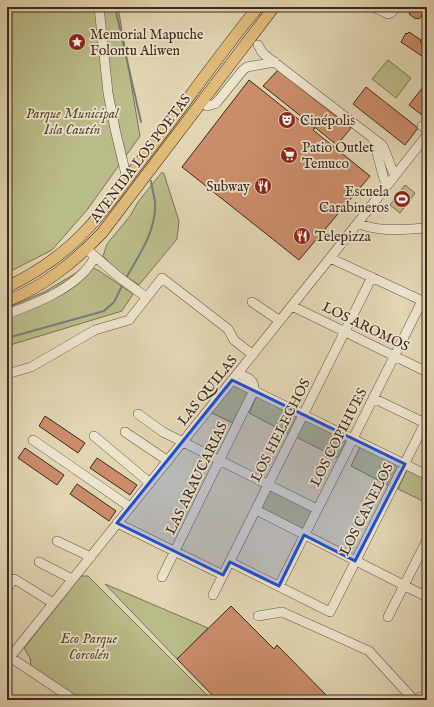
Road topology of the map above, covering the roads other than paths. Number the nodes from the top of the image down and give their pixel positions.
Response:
1 (100, 7) edge
2 (258, 7) edge
3 (274, 7) edge
4 (281, 7) edge
5 (373, 7) edge
6 (396, 7) edge
7 (258, 45) joint
8 (272, 60) junction
9 (207, 106) joint
10 (427, 135) edge
11 (373, 138) junction
12 (164, 152) junction
13 (387, 152) junction
14 (403, 166) junction
15 (395, 175) junction
16 (127, 179) junction
17 (388, 184) junction
18 (358, 223) junction
19 (427, 228) edge
20 (86, 249) junction
21 (95, 257) junction
22 (330, 258) junction
23 (372, 278) junction
24 (7, 286) edge
25 (146, 297) junction
26 (7, 301) edge
27 (252, 302) dead end
28 (424, 302) edge
29 (292, 306) junction
30 (7, 314) edge
31 (280, 321) junction
32 (345, 332) junction
33 (253, 355) junction
34 (394, 356) junction
35 (427, 372) edge
36 (7, 374) edge
37 (235, 376) junction
38 (254, 390) junction
39 (373, 398) junction
40 (138, 414) dead end
41 (303, 414) junction
42 (426, 421) edge
43 (125, 432) dead end
44 (94, 436) dead end
45 (352, 438) junction
46 (33, 440) dead end
47 (182, 442) junction
48 (168, 460) junction
49 (220, 461) junction
50 (405, 464) junction
51 (427, 475) edge
52 (150, 483) junction
53 (268, 485) junction
54 (130, 507) junction
55 (317, 509) junction
56 (256, 510) junction
57 (117, 523) junction
58 (304, 535) junction
59 (427, 540) edge
60 (57, 541) dead end
61 (175, 552) junction
62 (91, 557) junction
63 (355, 561) junction
64 (39, 562) dead end
65 (230, 562) junction
66 (223, 575) junction
67 (162, 577) dead end
68 (72, 580) junction
69 (279, 586) junction
70 (404, 586) junction
71 (7, 588) edge
72 (213, 595) dead end
73 (427, 597) edge
74 (53, 603) junction
75 (258, 616) dead end
76 (388, 618) dead end
77 (8, 659) edge
78 (427, 695) edge
79 (74, 700) edge
80 (413, 700) edge

1 - 16 street
2 - 16 main road, AVENIDA LOS POETAS
3 - 12 main road, AVENIDA LOS POETAS
4 - 7 main road
5 - 6 street
7 - 8 street
8 - 9 street
8 - 11 street
9 - 12 main road
10 - 14 street, LAS QUILAS
11 - 13 street
11 - 17 street
12 - 20 main road, AVENIDA LOS POETAS
13 - 14 street
13 - 15 street
14 - 15 street, LAS QUILAS
15 - 17 street, LAS QUILAS
16 - 24 main road, AVENIDA LOS POETAS
17 - 18 street, LAS QUILAS
18 - 19 street
18 - 22 street, LAS QUILAS
20 - 21 street
20 - 26 main road, AVENIDA LOS POETAS
21 - 25 street
21 - 30 street
22 - 23 street
22 - 29 street, LAS QUILAS
23 - 28 street
23 - 32 street, LOS HELECHOS
25 - 33 street
25 - 36 street
27 - 31 street
28 - 34 street, LOS COPIHUES
29 - 31 street, LAS QUILAS
29 - 32 street, LOS AROMOS
31 - 33 street, LAS QUILAS
32 - 34 street, LOS AROMOS
32 - 41 street, LOS HELECHOS
33 - 37 street, LAS QUILAS
34 - 35 street, LOS AROMOS
34 - 39 street, LOS COPIHUES
37 - 38 street
37 - 47 street, LAS QUILAS
38 - 41 street
38 - 49 street, LAS ARAUCARIAS
39 - 42 street
39 - 45 street, LOS COPIHUES
40 - 47 street
41 - 45 street
41 - 53 street, LOS HELECHOS
42 - 50 street, LOS CANELOS
43 - 48 street
44 - 52 street
45 - 50 street
45 - 55 street, LOS COPIHUES
46 - 54 street
47 - 48 street, LAS QUILAS
47 - 49 street
48 - 52 street, LAS QUILAS
49 - 53 street
49 - 61 street, LAS ARAUCARIAS
50 - 51 street
50 - 63 street, LOS CANELOS
52 - 54 street, LAS QUILAS
53 - 55 street
53 - 56 street, LOS HELECHOS
54 - 57 street, LAS QUILAS
55 - 58 street, LOS COPIHUES
56 - 58 street
56 - 65 street, LOS HELECHOS
57 - 61 street
57 - 62 street, LAS QUILAS
58 - 63 street
58 - 69 street, LOS COPIHUES
59 - 70 street
60 - 62 street
61 - 66 street
61 - 67 street, LAS ARAUCARIAS
62 - 68 street, LAS QUILAS
63 - 69 street, LOS CANELOS
63 - 70 street
64 - 68 street
65 - 66 street, LOS HELECHOS
65 - 69 street
66 - 72 street, LOS HELECHOS
68 - 74 street, LAS QUILAS
70 - 73 street
70 - 76 street
71 - 74 street
74 - 77 street, LAS QUILAS
75 - 80 street
77 - 79 street
78 - 80 street

